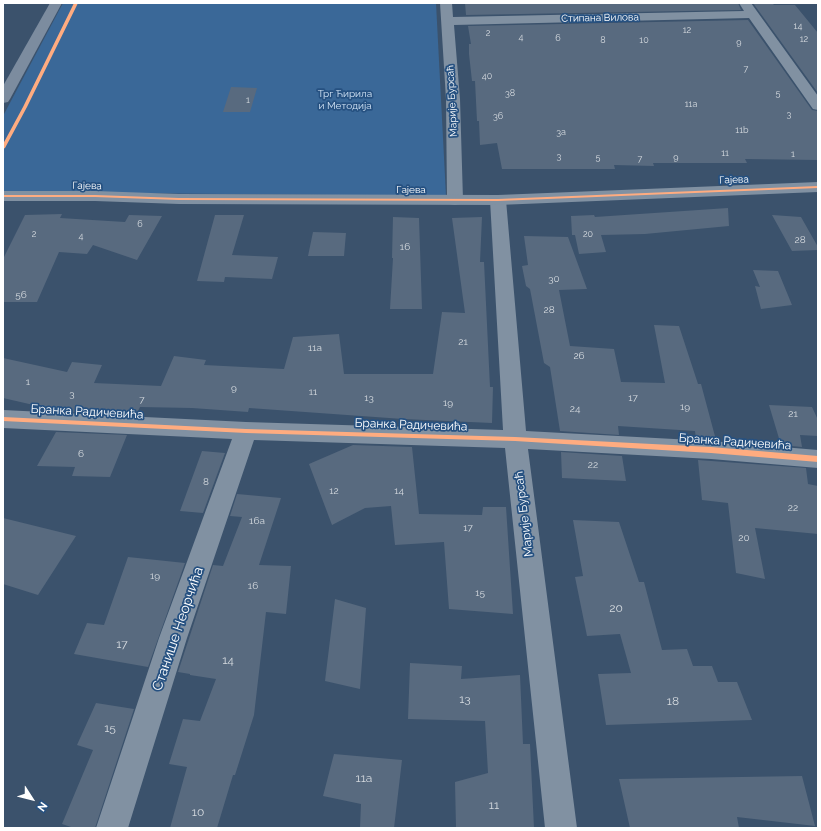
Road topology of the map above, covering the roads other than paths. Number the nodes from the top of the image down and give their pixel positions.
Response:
1 (56, 3) edge
2 (446, 3) edge
3 (745, 3) edge
4 (752, 14) junction
5 (447, 21) junction
6 (3, 99) edge
7 (818, 106) edge
8 (818, 187) edge
9 (3, 196) edge
10 (456, 200) junction
11 (498, 200) junction
12 (3, 419) edge
13 (246, 431) junction
14 (515, 439) junction
15 (818, 459) edge
16 (112, 828) edge
17 (561, 828) edge

1 - 6 main road
2 - 5 street, Марије Бурсаћ
3 - 4 street
4 - 5 street, Стипана Вилова
4 - 7 street
5 - 10 street, Марије Бурсаћ
8 - 11 street, Гајева
9 - 10 street, Гајева
10 - 11 street, Гајева
11 - 14 street, Марије Бурсаћ
12 - 13 street, Бранка Радичевића
13 - 14 street, Бранка Радичевића
13 - 16 street, Станише Неорчића
14 - 15 street, Бранка Радичевића
14 - 17 street, Марије Бурсаћ

